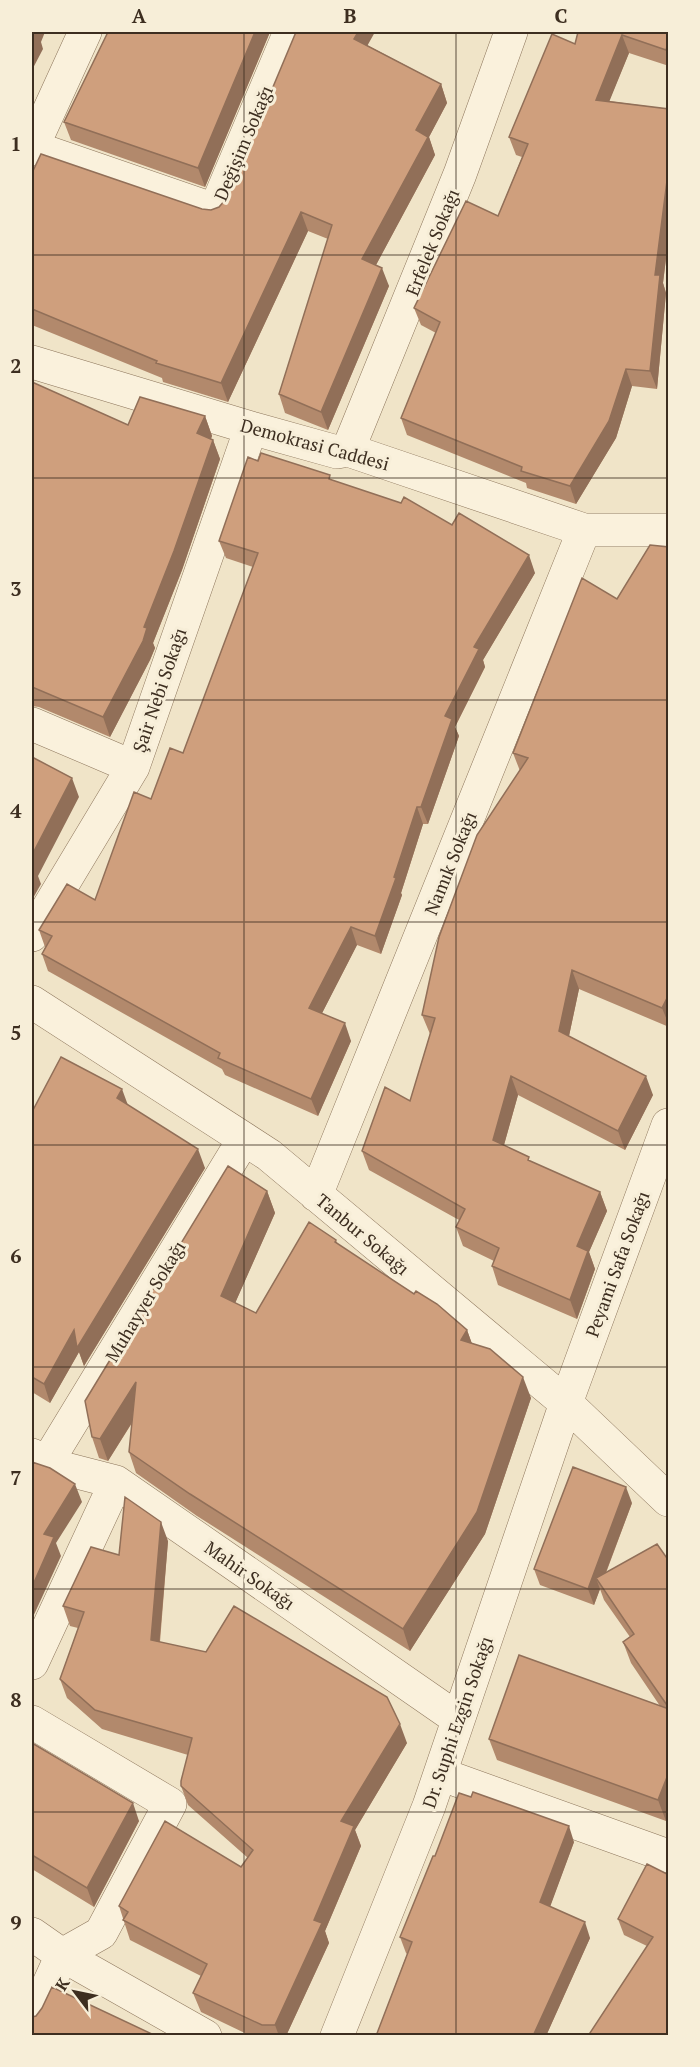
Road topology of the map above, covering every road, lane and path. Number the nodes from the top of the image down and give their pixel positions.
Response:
1 (85, 32) edge
2 (290, 32) edge
3 (511, 32) edge
4 (32, 148) edge
5 (32, 362) edge
6 (250, 428) junction
7 (348, 450) junction
8 (584, 530) junction
9 (669, 530) edge
10 (32, 724) edge
11 (133, 766) junction
12 (32, 935) edge
13 (32, 1002) edge
14 (669, 1125) edge
15 (244, 1139) junction
16 (316, 1195) junction
17 (654, 1204) edge
18 (566, 1404) junction
19 (39, 1459) edge
20 (116, 1482) junction
21 (669, 1500) edge
22 (32, 1663) edge
23 (458, 1719) junction
24 (32, 1722) edge
25 (440, 1774) junction
26 (669, 1856) edge
27 (32, 1934) edge
28 (62, 1955) junction
29 (32, 2021) edge
30 (205, 2036) edge
31 (337, 2036) edge

1 - 4 street
2 - 4 street, Değişim Sokağı
3 - 7 street, Erfelek Sokağı
5 - 6 street, Demokrasi Caddesi
6 - 7 street, Demokrasi Caddesi
6 - 11 street, Şair Nebi Sokağı
7 - 8 street, Demokrasi Caddesi
8 - 9 street, Demokrasi Caddesi
8 - 16 street, Namık Sokağı
10 - 11 street
11 - 12 street, Şair Nebi Sokağı
13 - 15 street, Tanbur Sokağı
14 - 17 street, Peyami Safa Sokağı
15 - 16 street, Tanbur Sokağı
15 - 19 street, Muhayyer Sokağı
16 - 18 street, Tanbur Sokağı
17 - 18 street, Peyami Safa Sokağı
18 - 21 street, Tanbur Sokağı
18 - 23 street, Dr. Suphi Ezgin Sokağı
19 - 20 street, Mahir Sokağı
20 - 22 street
20 - 23 street, Mahir Sokağı
23 - 25 street, Dr. Suphi Ezgin Sokağı
24 - 28 street
25 - 26 street
25 - 31 street, Dr. Suphi Ezgin Sokağı
27 - 28 street
28 - 29 street
28 - 30 street

